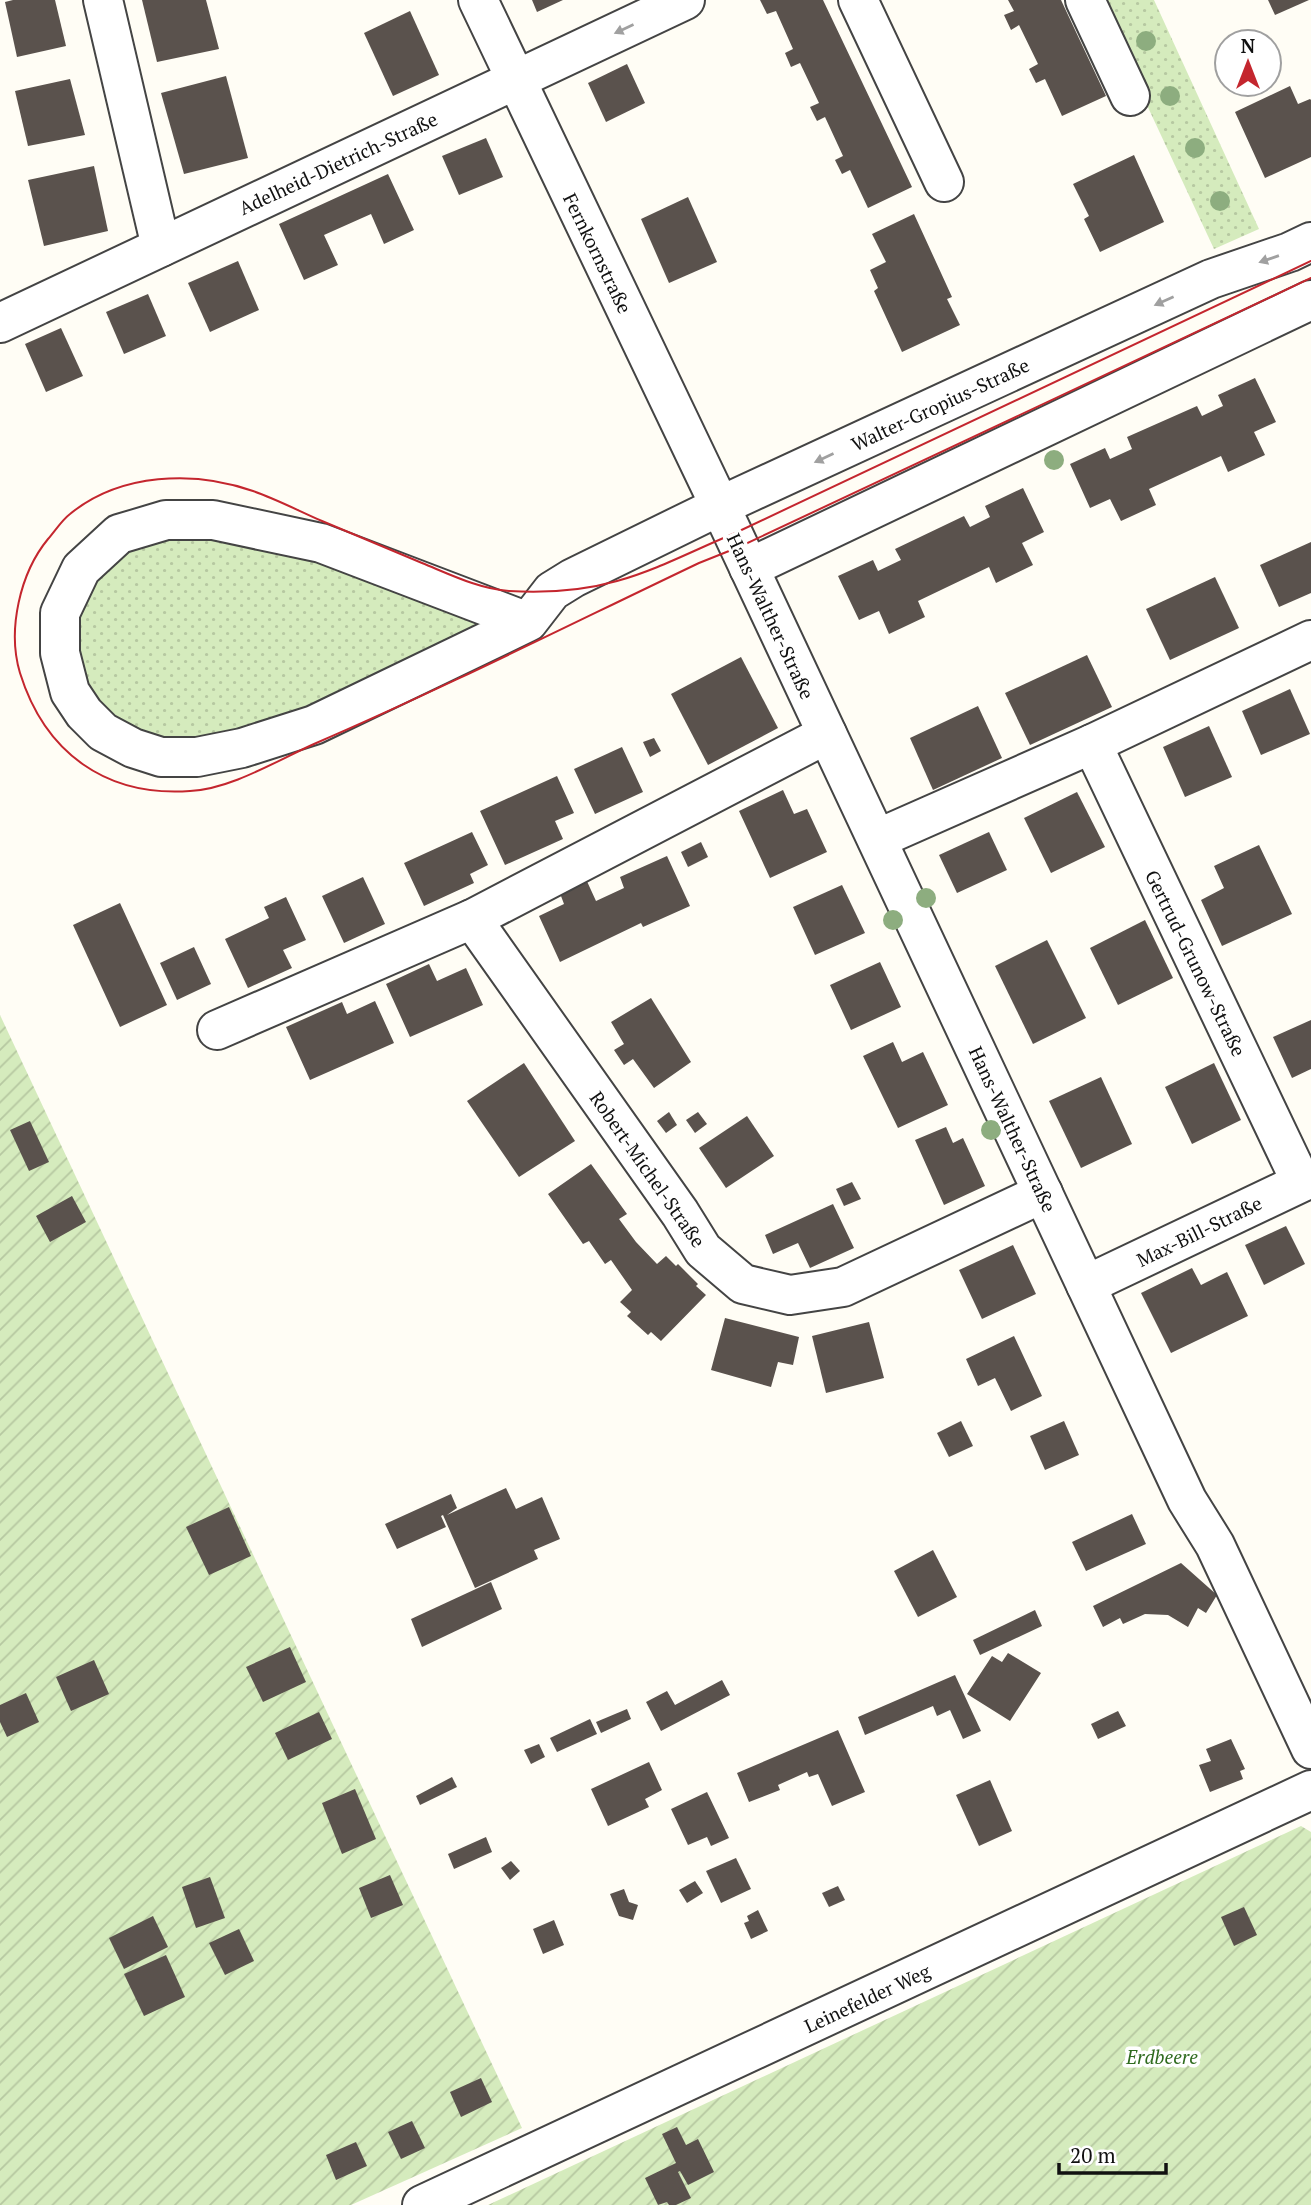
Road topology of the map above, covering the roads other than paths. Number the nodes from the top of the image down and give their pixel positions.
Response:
1 (103, 0) edge
2 (478, 0) edge
3 (685, 0) edge
4 (858, 0) edge
5 (1085, 0) edge
6 (515, 80) junction
7 (1130, 96) dead end
8 (944, 182) dead end
9 (1311, 242) edge
10 (161, 247) junction
11 (1311, 300) edge
12 (0, 323) edge
13 (720, 506) junction
14 (749, 568) junction
15 (528, 622) junction
16 (1311, 640) edge
17 (827, 734) junction
18 (1092, 744) junction
19 (877, 839) junction
20 (472, 919) junction
21 (218, 1030) dead end
22 (1306, 1180) edge
23 (1043, 1193) junction
24 (1086, 1285) junction
25 (1311, 1749) edge
26 (1311, 1790) edge
27 (422, 2205) edge

1 - 10 street
2 - 6 street, Fernkornstraße
3 -> 6 street, Adelheid-Dietrich-Straße
4 - 8 street
5 - 7 street
6 - 10 street, Adelheid-Dietrich-Straße
6 - 13 street, Fernkornstraße
9 -> 13 street, Walter-Gropius-Straße
10 - 12 street, Adelheid-Dietrich-Straße
11 - 14 street
13 - 14 street, Hans-Walther-Straße
13 - 15 street, Walter-Gropius-Straße
14 - 17 street, Hans-Walther-Straße
15 - 15 street
16 - 18 street
17 - 19 street, Hans-Walther-Straße
17 - 20 street
18 - 19 street
18 - 22 street, Gertrud-Grunow-Straße
19 - 23 street, Hans-Walther-Straße
20 - 21 street
20 - 23 street, Robert-Michel-Straße
22 - 24 street, Max-Bill-Straße
23 - 24 street, Hans-Walther-Straße
24 - 25 street, Hans-Walther-Straße
26 - 27 street, Leinefelder Weg

